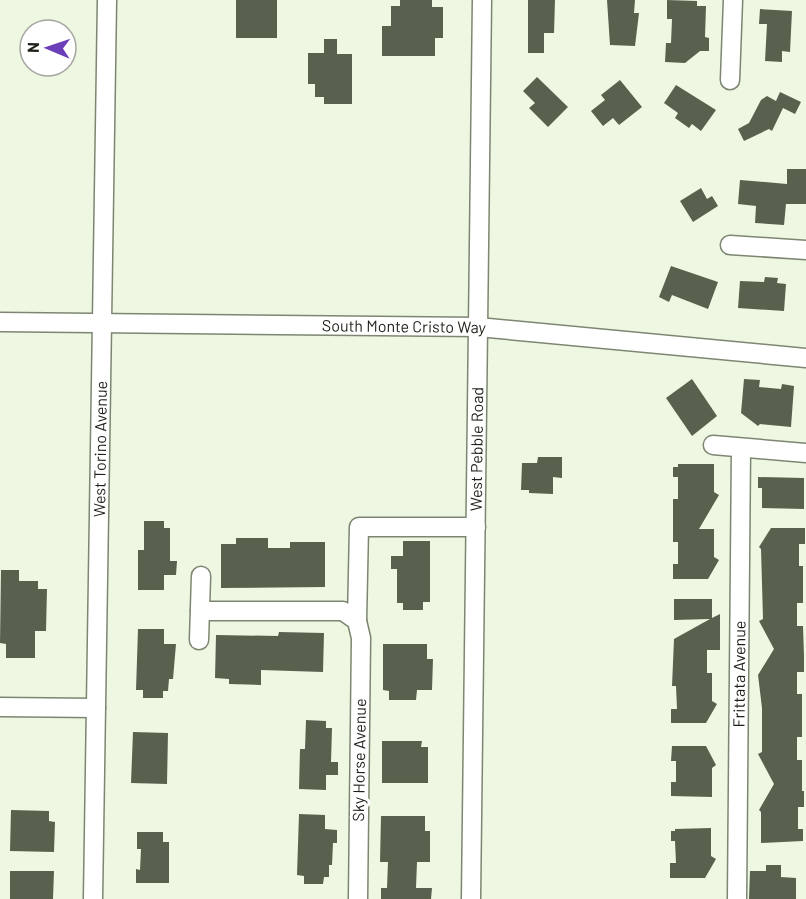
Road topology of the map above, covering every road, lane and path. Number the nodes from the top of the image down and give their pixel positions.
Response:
1 (107, 0) edge
2 (482, 0) edge
3 (733, 0) edge
4 (730, 80) dead end
5 (730, 244) dead end
6 (806, 250) edge
7 (0, 322) edge
8 (102, 323) junction
9 (478, 327) junction
10 (806, 358) edge
11 (713, 446) dead end
12 (741, 448) junction
13 (806, 453) edge
14 (476, 527) junction
15 (201, 576) dead end
16 (200, 610) junction
17 (357, 621) junction
18 (199, 640) dead end
19 (0, 706) edge
20 (96, 708) junction
21 (93, 899) edge
22 (358, 899) edge
23 (471, 899) edge
24 (737, 899) edge

1 - 8 street, West Torino Avenue
2 - 9 street, West Pebble Road
3 - 4 street
5 - 6 street
7 - 8 street, South Monte Cristo Way
8 - 9 street, South Monte Cristo Way
8 - 20 street, West Torino Avenue
9 - 10 street, South Monte Cristo Way
9 - 14 street, West Pebble Road
11 - 12 street
12 - 13 street
12 - 24 street, Frittata Avenue
14 - 17 street, Sky Horse Avenue
14 - 23 street, West Pebble Road
15 - 16 street
16 - 17 street
16 - 18 street
17 - 22 street, Sky Horse Avenue
19 - 20 street
20 - 21 street, West Torino Avenue

